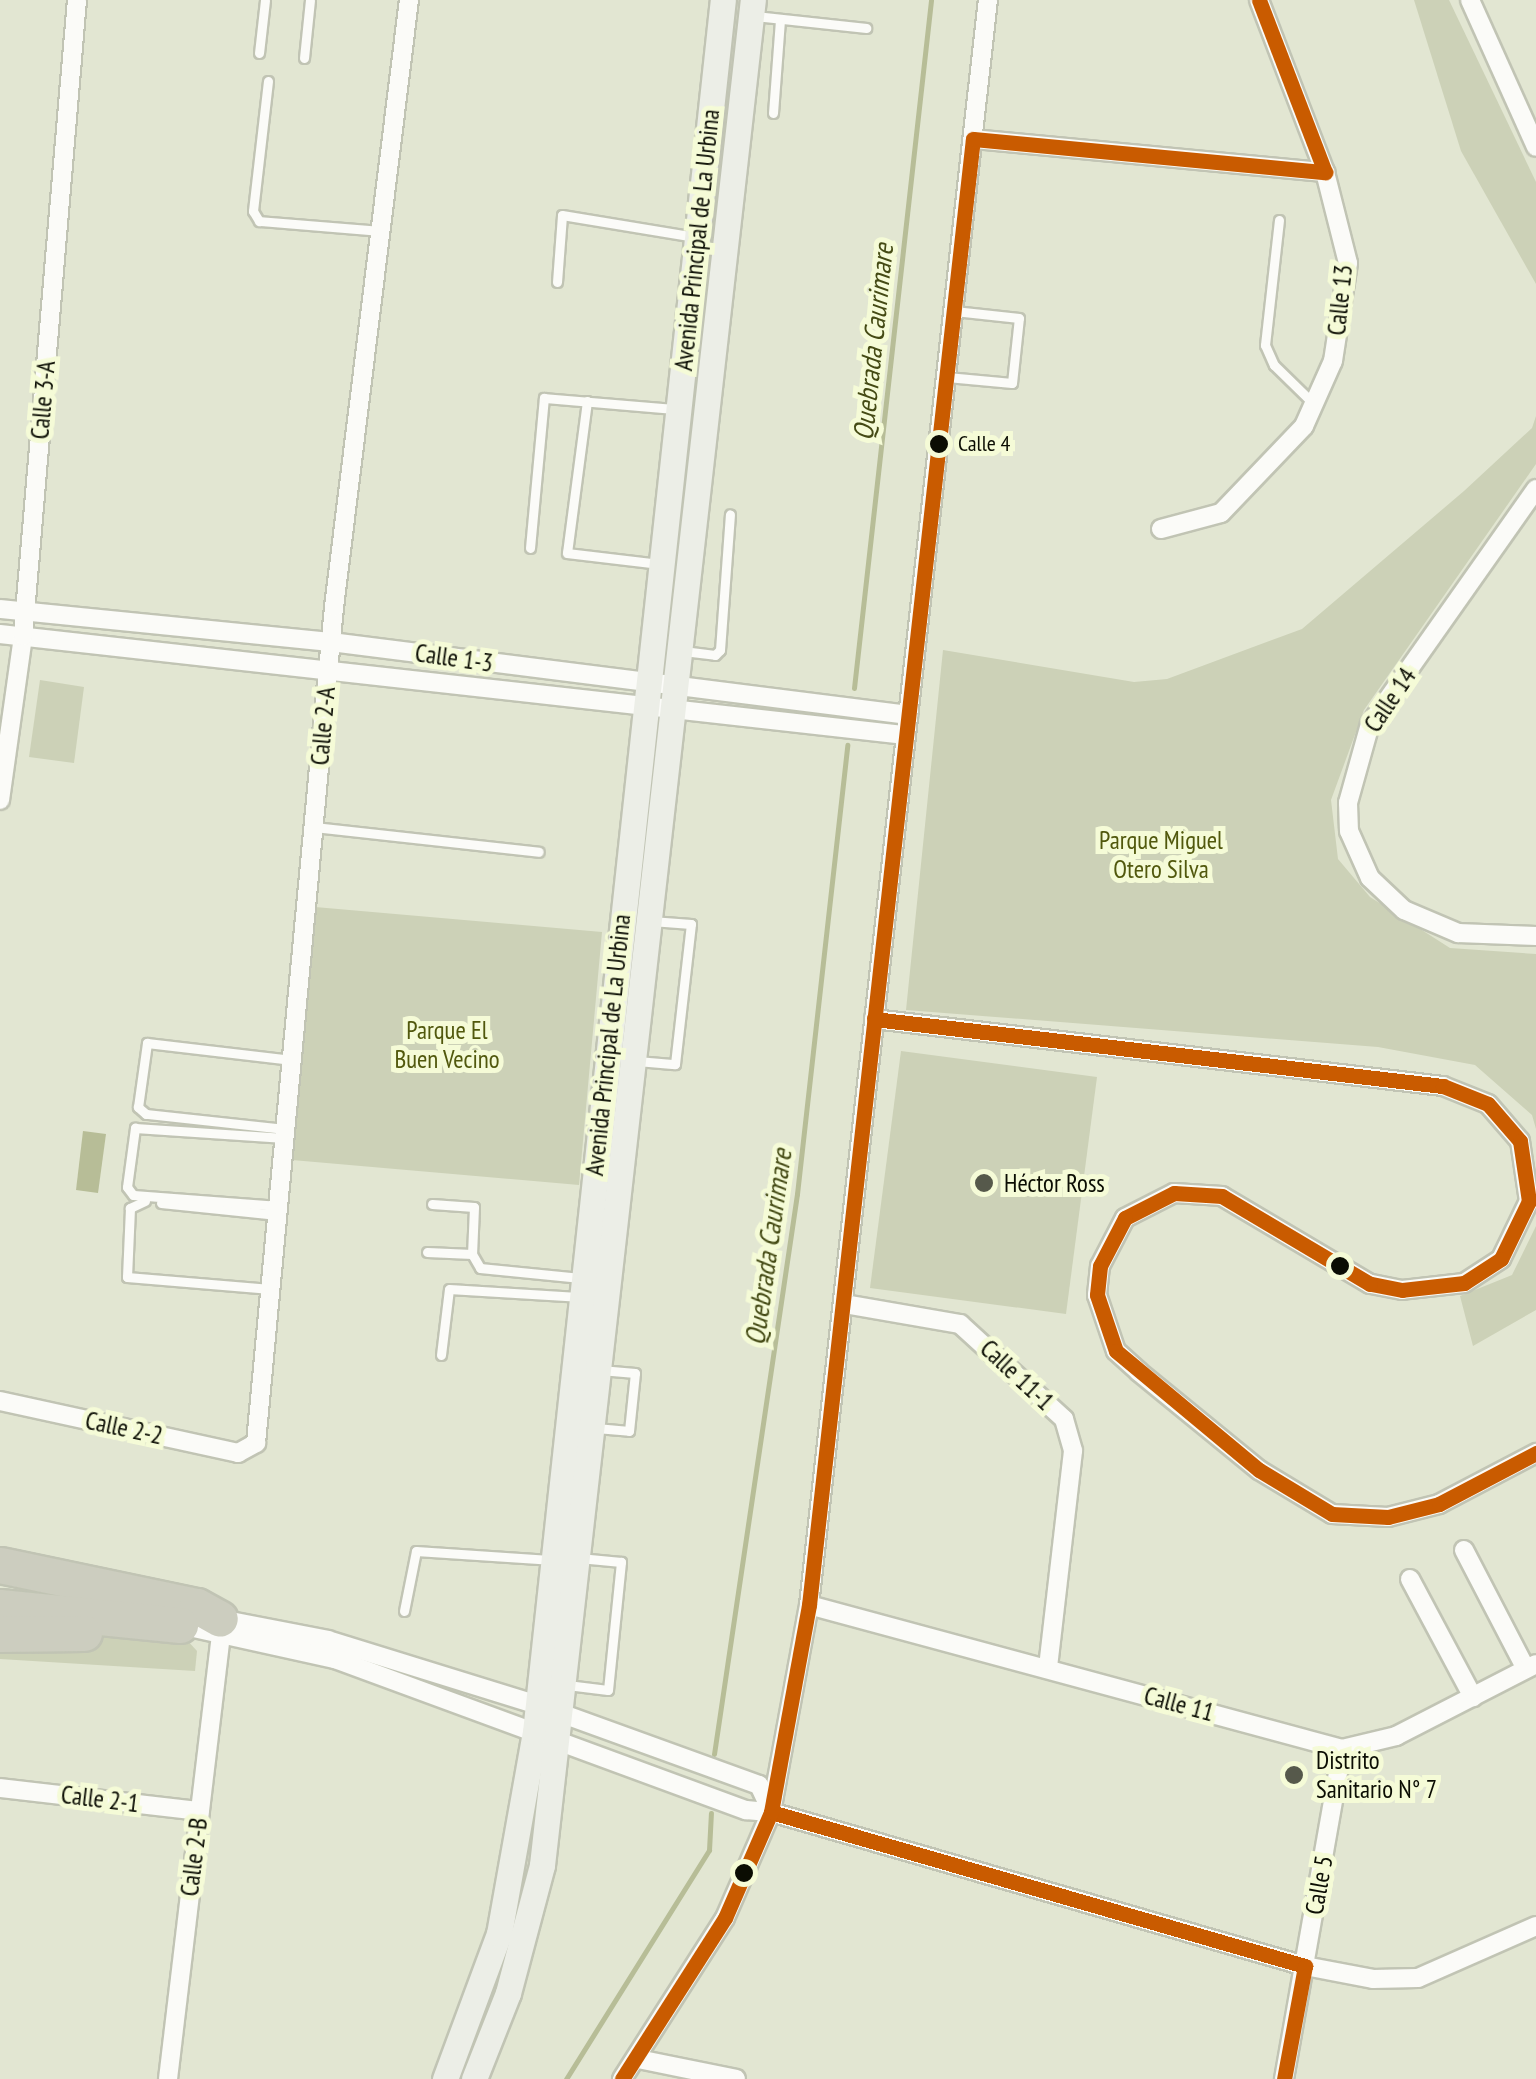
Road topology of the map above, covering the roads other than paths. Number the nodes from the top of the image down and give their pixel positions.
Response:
1 (77, 0) edge
2 (265, 0) edge
3 (310, 0) edge
4 (409, 0) edge
5 (723, 0) edge
6 (988, 0) edge
7 (1259, 0) edge
8 (1470, 0) edge
9 (753, 8) edge
10 (780, 18) junction
11 (866, 28) dead end
12 (259, 54) dead end
13 (304, 58) dead end
14 (268, 81) dead end
15 (773, 113) dead end
16 (973, 139) junction
17 (1536, 148) edge
18 (1326, 172) junction
19 (1279, 220) dead end
20 (380, 231) junction
21 (698, 237) junction
22 (557, 282) dead end
23 (954, 311) junction
24 (947, 377) junction
25 (587, 401) junction
26 (1314, 404) junction
27 (679, 410) junction
28 (1536, 489) edge
29 (730, 514) dead end
30 (1161, 530) dead end
31 (530, 548) dead end
32 (662, 564) junction
33 (0, 609) edge
34 (25, 611) junction
35 (0, 634) edge
36 (23, 636) junction
37 (331, 642) junction
38 (680, 651) junction
39 (329, 670) junction
40 (648, 696) junction
41 (675, 700) junction
42 (908, 715) junction
43 (906, 735) junction
44 (0, 800) edge
45 (314, 828) junction
46 (539, 852) dead end
47 (650, 921) junction
48 (1536, 936) edge
49 (874, 1018) junction
50 (292, 1060) junction
51 (634, 1061) junction
52 (285, 1134) junction
53 (432, 1204) dead end
54 (278, 1211) junction
55 (426, 1252) dead end
56 (472, 1254) junction
57 (582, 1288) junction
58 (270, 1289) junction
59 (844, 1304) junction
60 (441, 1355) dead end
61 (600, 1370) junction
62 (0, 1401) edge
63 (594, 1428) junction
64 (248, 1452) joint
65 (1536, 1453) edge
66 (1464, 1550) dead end
67 (579, 1558) junction
68 (552, 1560) junction
69 (0, 1565) edge
70 (1410, 1579) dead end
71 (0, 1590) edge
72 (809, 1606) junction
73 (0, 1607) edge
74 (404, 1611) dead end
75 (180, 1625) junction
76 (220, 1627) junction
77 (0, 1634) edge
78 (1531, 1667) edge
79 (1048, 1668) junction
80 (565, 1684) junction
81 (1472, 1697) junction
82 (550, 1709) junction
83 (546, 1737) junction
84 (1342, 1749) junction
85 (0, 1788) edge
86 (200, 1811) junction
87 (771, 1812) junction
88 (1536, 1926) edge
89 (1305, 1966) junction
90 (638, 2059) junction
91 (168, 2079) edge
92 (446, 2079) edge
93 (474, 2079) edge
94 (622, 2079) edge
95 (736, 2079) edge
96 (1284, 2079) edge

1 - 34 street, Calle 3-A
2 - 12 lane
3 - 13 lane
4 - 20 street, Calle 2-A
5 - 21 main road, Avenida Principal de La Urbina
6 - 16 street
7 - 18 street, Calle 13
8 - 17 street
9 - 10 lane
9 - 38 main road, Avenida Principal de La Urbina
10 - 11 lane
10 - 15 lane
14 - 20 lane
16 - 18 street
16 - 23 street
18 - 26 street, Calle 13
19 - 26 lane
20 - 37 street, Calle 2-A
21 - 22 lane
21 - 27 main road, Avenida Principal de La Urbina
23 - 24 street
23 - 24 lane
24 - 42 street
25 - 27 lane
25 - 31 lane
25 - 32 lane
26 - 30 street, Calle 13
27 - 32 main road, Avenida Principal de La Urbina
28 - 48 street, Calle 14
29 - 38 lane
32 - 40 main road, Avenida Principal de La Urbina
33 - 34 street, Calle 1-3
34 - 36 street, Calle 3-A
34 - 37 street, Calle 1-3
35 - 36 street, Calle 1-3
36 - 39 street, Calle 1-3
36 - 44 street, Calle 3-A
37 - 39 street, Calle 2-A
37 - 40 street, Calle 1-3
38 - 41 main road, Avenida Principal de La Urbina
39 - 40 street, Calle 1-3
39 - 45 street, Calle 2-A
40 - 41 street, Calle 1-3
40 - 57 main road, Avenida Principal de La Urbina
41 - 42 street, Calle 1-3
41 - 43 street, Calle 1-3
41 - 47 main road, Avenida Principal de La Urbina
42 - 43 street
43 - 49 street
45 - 46 lane
45 - 50 street, Calle 2-A
47 - 51 main road, Avenida Principal de La Urbina
47 - 51 lane
49 - 59 street
49 - 65 street
50 - 52 street, Calle 2-A
50 - 52 lane
51 - 61 main road, Avenida Principal de La Urbina
52 - 54 street, Calle 2-A
52 - 54 lane
53 - 56 lane
54 - 58 street, Calle 2-A
54 - 58 lane
55 - 56 lane
56 - 57 lane
57 - 60 lane
57 - 68 main road, Avenida Principal de La Urbina
58 - 64 street, Calle 2-A
59 - 72 street
59 - 79 street, Calle 11-1
61 - 63 main road, Avenida Principal de La Urbina
61 - 63 lane
62 - 64 street, Calle 2-2
63 - 67 main road, Avenida Principal de La Urbina
66 - 78 street
67 - 80 main road, Avenida Principal de La Urbina
67 - 80 lane
68 - 74 lane
68 - 82 main road, Avenida Principal de La Urbina
69 - 76 highway
70 - 81 street
71 - 76 highway
72 - 79 street, Calle 11
72 - 87 street
73 - 75 highway
75 - 76 street
75 - 77 highway
76 - 82 street
76 - 83 street
76 - 86 street, Calle 2-B
78 - 81 street, Calle 11
79 - 84 street, Calle 11
80 - 82 main road, Avenida Principal de La Urbina
81 - 84 street, Calle 11
82 - 83 main road, Avenida Principal de La Urbina
82 - 87 street
83 - 87 street
83 - 92 main road, Avenida Principal de La Urbina
83 - 93 main road, Avenida Principal de La Urbina
84 - 89 street, Calle 5
85 - 86 street, Calle 2-1
86 - 91 street, Calle 2-B
87 - 89 street
87 - 90 street
88 - 89 street
89 - 96 street, Calle 5
90 - 94 street
90 - 95 street

